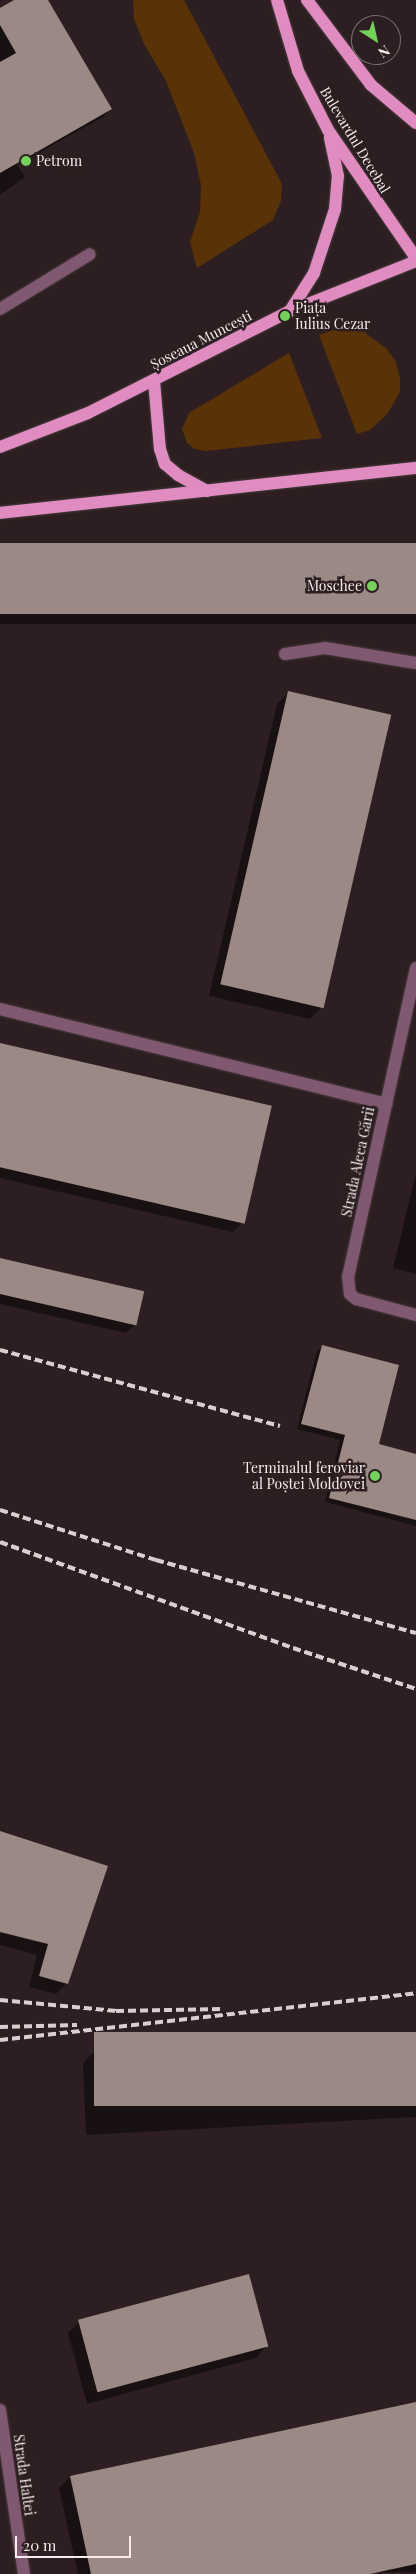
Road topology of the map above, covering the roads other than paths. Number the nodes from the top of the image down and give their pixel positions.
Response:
1 (277, 0) edge
2 (307, 0) edge
3 (416, 123) edge
4 (328, 130) junction
5 (90, 254) dead end
6 (416, 259) edge
7 (0, 309) edge
8 (290, 311) junction
9 (154, 381) junction
10 (0, 447) edge
11 (416, 468) edge
12 (206, 491) junction
13 (0, 513) edge
14 (285, 654) dead end
15 (416, 664) edge
16 (416, 968) edge
17 (0, 1009) edge
18 (411, 1012) edge
19 (386, 1104) junction
20 (416, 1315) edge
21 (0, 2410) edge
22 (24, 2574) edge

1 - 4 main road, Bulevardul Decebal
2 - 3 main road
4 - 6 main road, Bulevardul Decebal
4 - 8 main road
5 - 7 street
6 - 8 main road, Șoseaua Muncești
8 - 9 main road, Șoseaua Muncești
9 - 10 main road, Șoseaua Muncești
9 - 12 main road
11 - 12 main road
12 - 13 main road
14 - 15 street
16 - 18 street, Strada Aleea Gării
17 - 19 street
18 - 19 street, Strada Aleea Gării
19 - 20 street, Strada Aleea Gării
21 - 22 street, Strada Haltei

